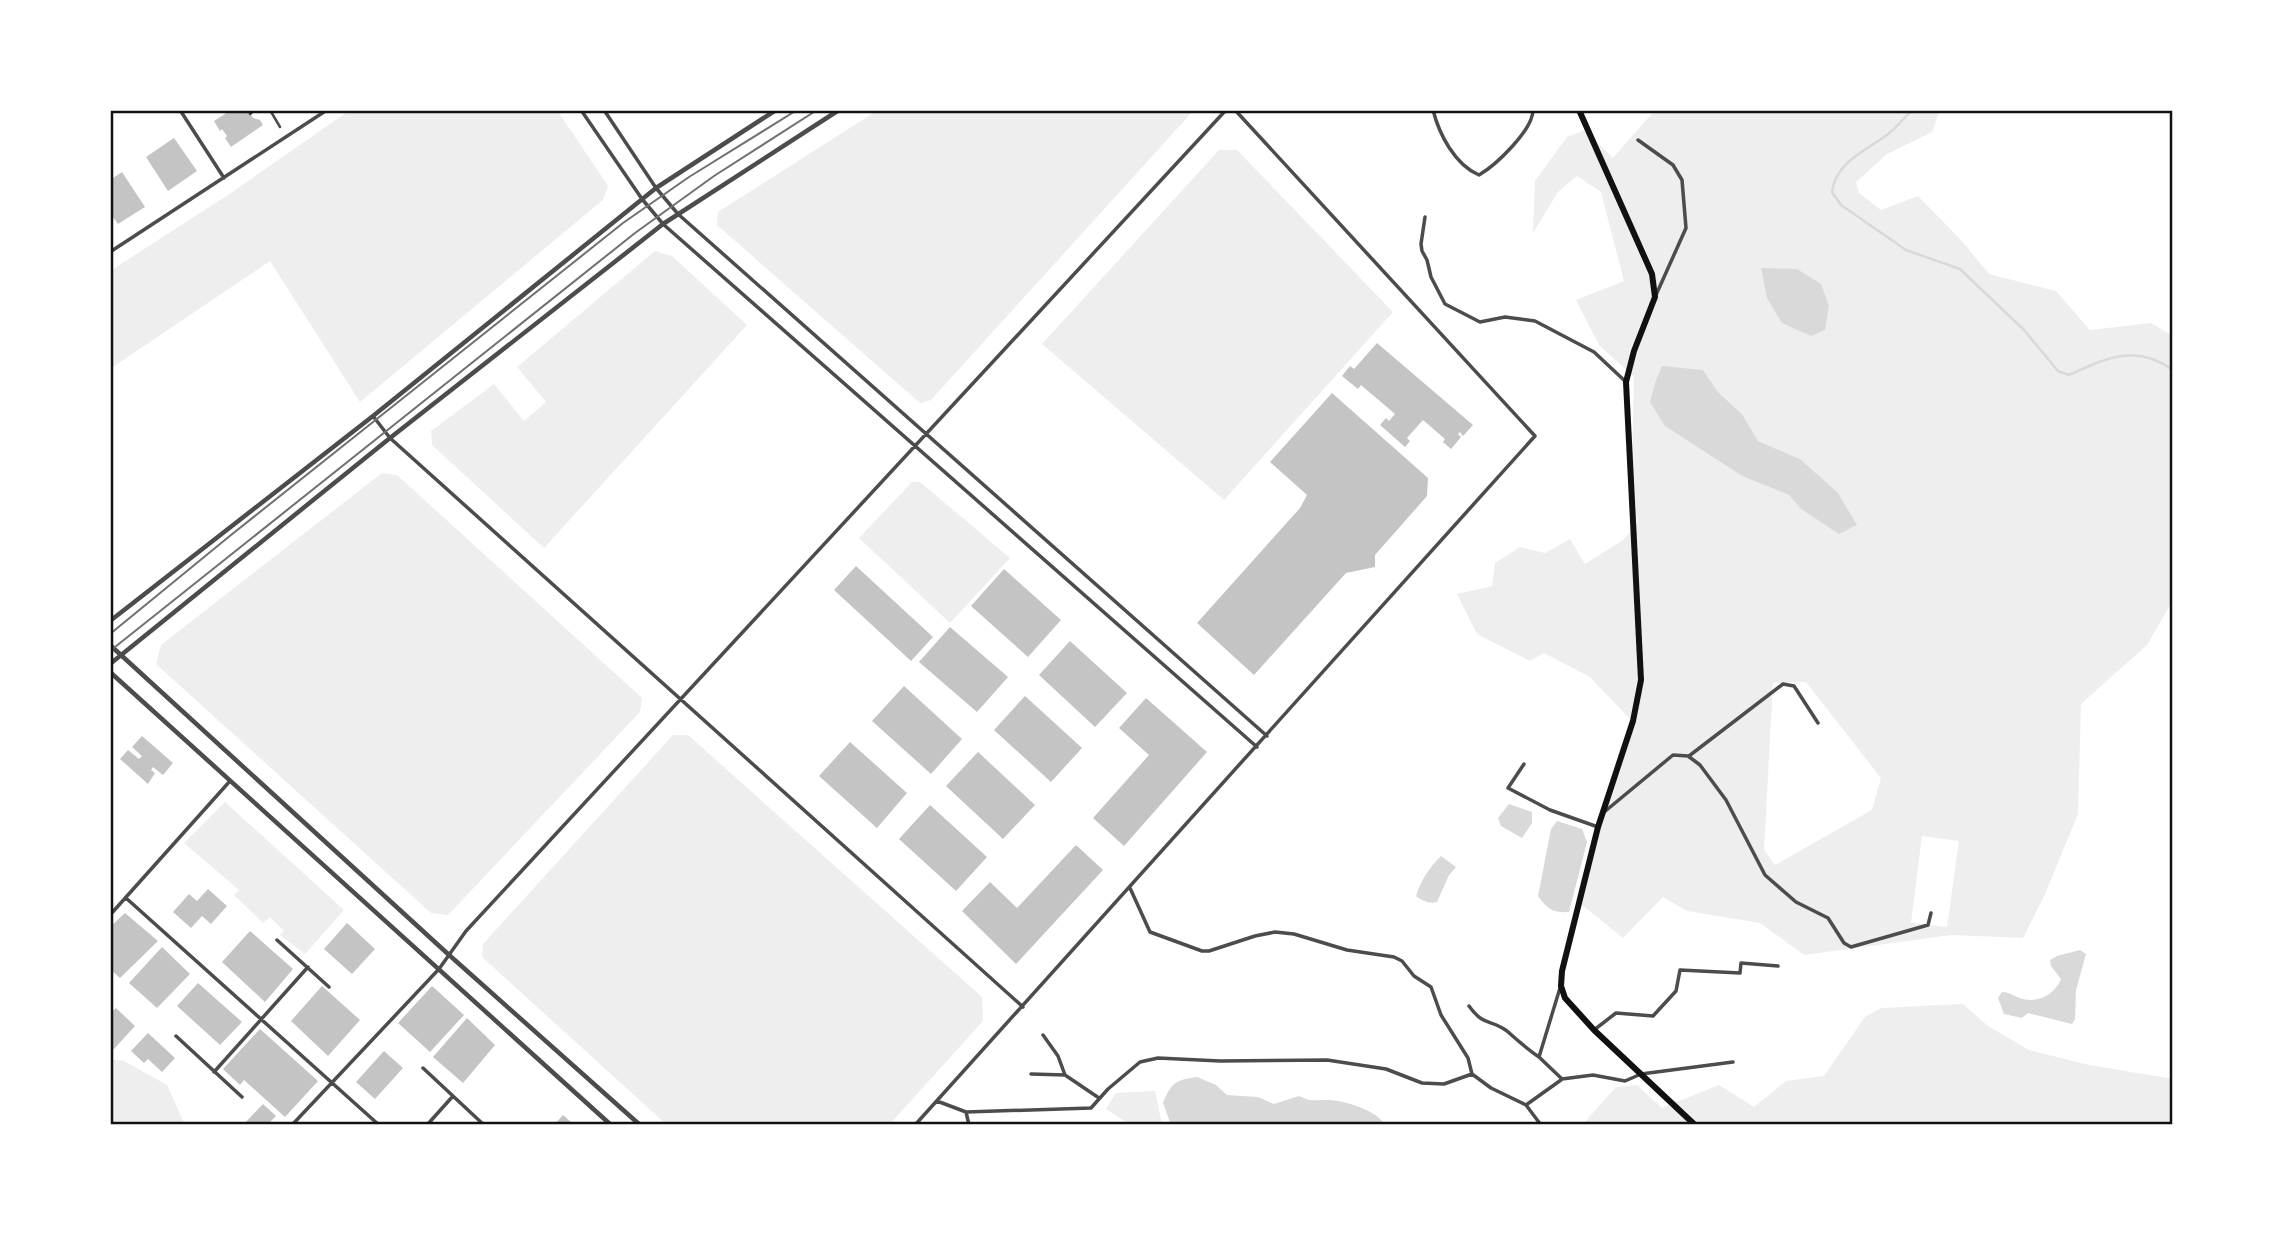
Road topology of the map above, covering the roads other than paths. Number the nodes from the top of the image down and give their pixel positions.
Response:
1 (180, 110) edge
2 (255, 110) edge
3 (270, 110) edge
4 (327, 110) edge
5 (581, 110) edge
6 (604, 110) edge
7 (776, 110) edge
8 (839, 110) edge
9 (1226, 110) edge
10 (1235, 110) edge
11 (1433, 110) edge
12 (1533, 110) edge
13 (1579, 110) edge
14 (250, 114) dead end
15 (281, 127) dead end
16 (1638, 140) dead end
17 (223, 178) junction
18 (656, 188) junction
19 (642, 199) junction
20 (678, 214) junction
21 (1425, 217) dead end
22 (663, 224) junction
23 (110, 252) edge
24 (1655, 297) junction
25 (1626, 382) junction
26 (373, 416) junction
27 (927, 433) junction
28 (390, 438) junction
29 (914, 446) junction
30 (110, 621) edge
31 (110, 645) edge
32 (121, 656) junction
33 (110, 664) edge
34 (110, 672) edge
35 (681, 699) junction
36 (1818, 723) dead end
37 (1267, 736) junction
38 (1256, 747) junction
39 (1688, 756) junction
40 (1524, 764) dead end
41 (230, 781) junction
42 (1603, 814) junction
43 (1598, 827) junction
44 (1130, 888) junction
45 (126, 898) junction
46 (1931, 913) dead end
47 (110, 915) edge
48 (278, 940) dead end
49 (448, 954) junction
50 (1778, 966) dead end
51 (308, 967) junction
52 (439, 969) junction
53 (1561, 986) junction
54 (329, 987) dead end
55 (1469, 1006) dead end
56 (1023, 1007) junction
57 (261, 1019) junction
58 (1594, 1030) junction
59 (1044, 1035) dead end
60 (176, 1036) dead end
61 (1539, 1057) junction
62 (1732, 1062) dead end
63 (423, 1068) dead end
64 (214, 1072) junction
65 (1031, 1074) dead end
66 (1472, 1074) junction
67 (1641, 1074) junction
68 (1065, 1075) junction
69 (1562, 1079) junction
70 (332, 1082) junction
71 (453, 1096) junction
72 (242, 1097) dead end
73 (1099, 1098) junction
74 (937, 1101) junction
75 (1526, 1105) junction
76 (966, 1112) junction
77 (292, 1125) edge
78 (379, 1125) edge
79 (427, 1125) edge
80 (484, 1125) edge
81 (611, 1125) edge
82 (640, 1125) edge
83 (915, 1125) edge
84 (970, 1125) edge
85 (1541, 1125) edge
86 (1695, 1125) edge

1 - 17 street
2 - 14 street
3 - 15 street
4 - 17 street
5 - 19 street
6 - 18 street
7 - 18 street
8 - 20 street
9 - 27 street
10 - 37 street
11 - 12 street
13 - 24 main road
16 - 24 street
17 - 23 street
18 - 19 street
18 - 20 street
19 - 22 street
19 - 26 street
20 - 22 street
20 - 27 street
21 - 25 street
22 - 28 street
22 - 29 street
24 - 25 main road
25 - 42 main road
26 - 28 street
26 - 30 street
27 - 29 street
27 - 37 street
28 - 32 street
28 - 35 street
29 - 35 street
29 - 38 street
31 - 32 street
32 - 33 street
32 - 49 street
34 - 41 street
35 - 49 street
35 - 56 street
36 - 39 street
37 - 38 street
38 - 44 street
39 - 42 street
39 - 46 street
40 - 43 street
41 - 45 street
41 - 52 street
42 - 43 main road
43 - 53 main road
44 - 56 street
44 - 66 street
45 - 47 street
45 - 57 street
48 - 51 street
49 - 52 street
49 - 82 street
50 - 58 street
51 - 54 street
51 - 57 street
52 - 70 street
52 - 81 street
53 - 58 main road
53 - 61 street
55 - 61 street
56 - 74 street
57 - 64 street
57 - 70 street
58 - 67 main road
59 - 68 street
60 - 64 street
61 - 69 street
62 - 67 street
63 - 71 street
64 - 72 street
65 - 68 street
66 - 73 street
66 - 75 street
67 - 69 street
67 - 86 main road
68 - 73 street
69 - 75 street
70 - 77 street
70 - 78 street
71 - 79 street
71 - 80 street
73 - 76 street
74 - 76 street
74 - 83 street
75 - 85 street
76 - 84 street

